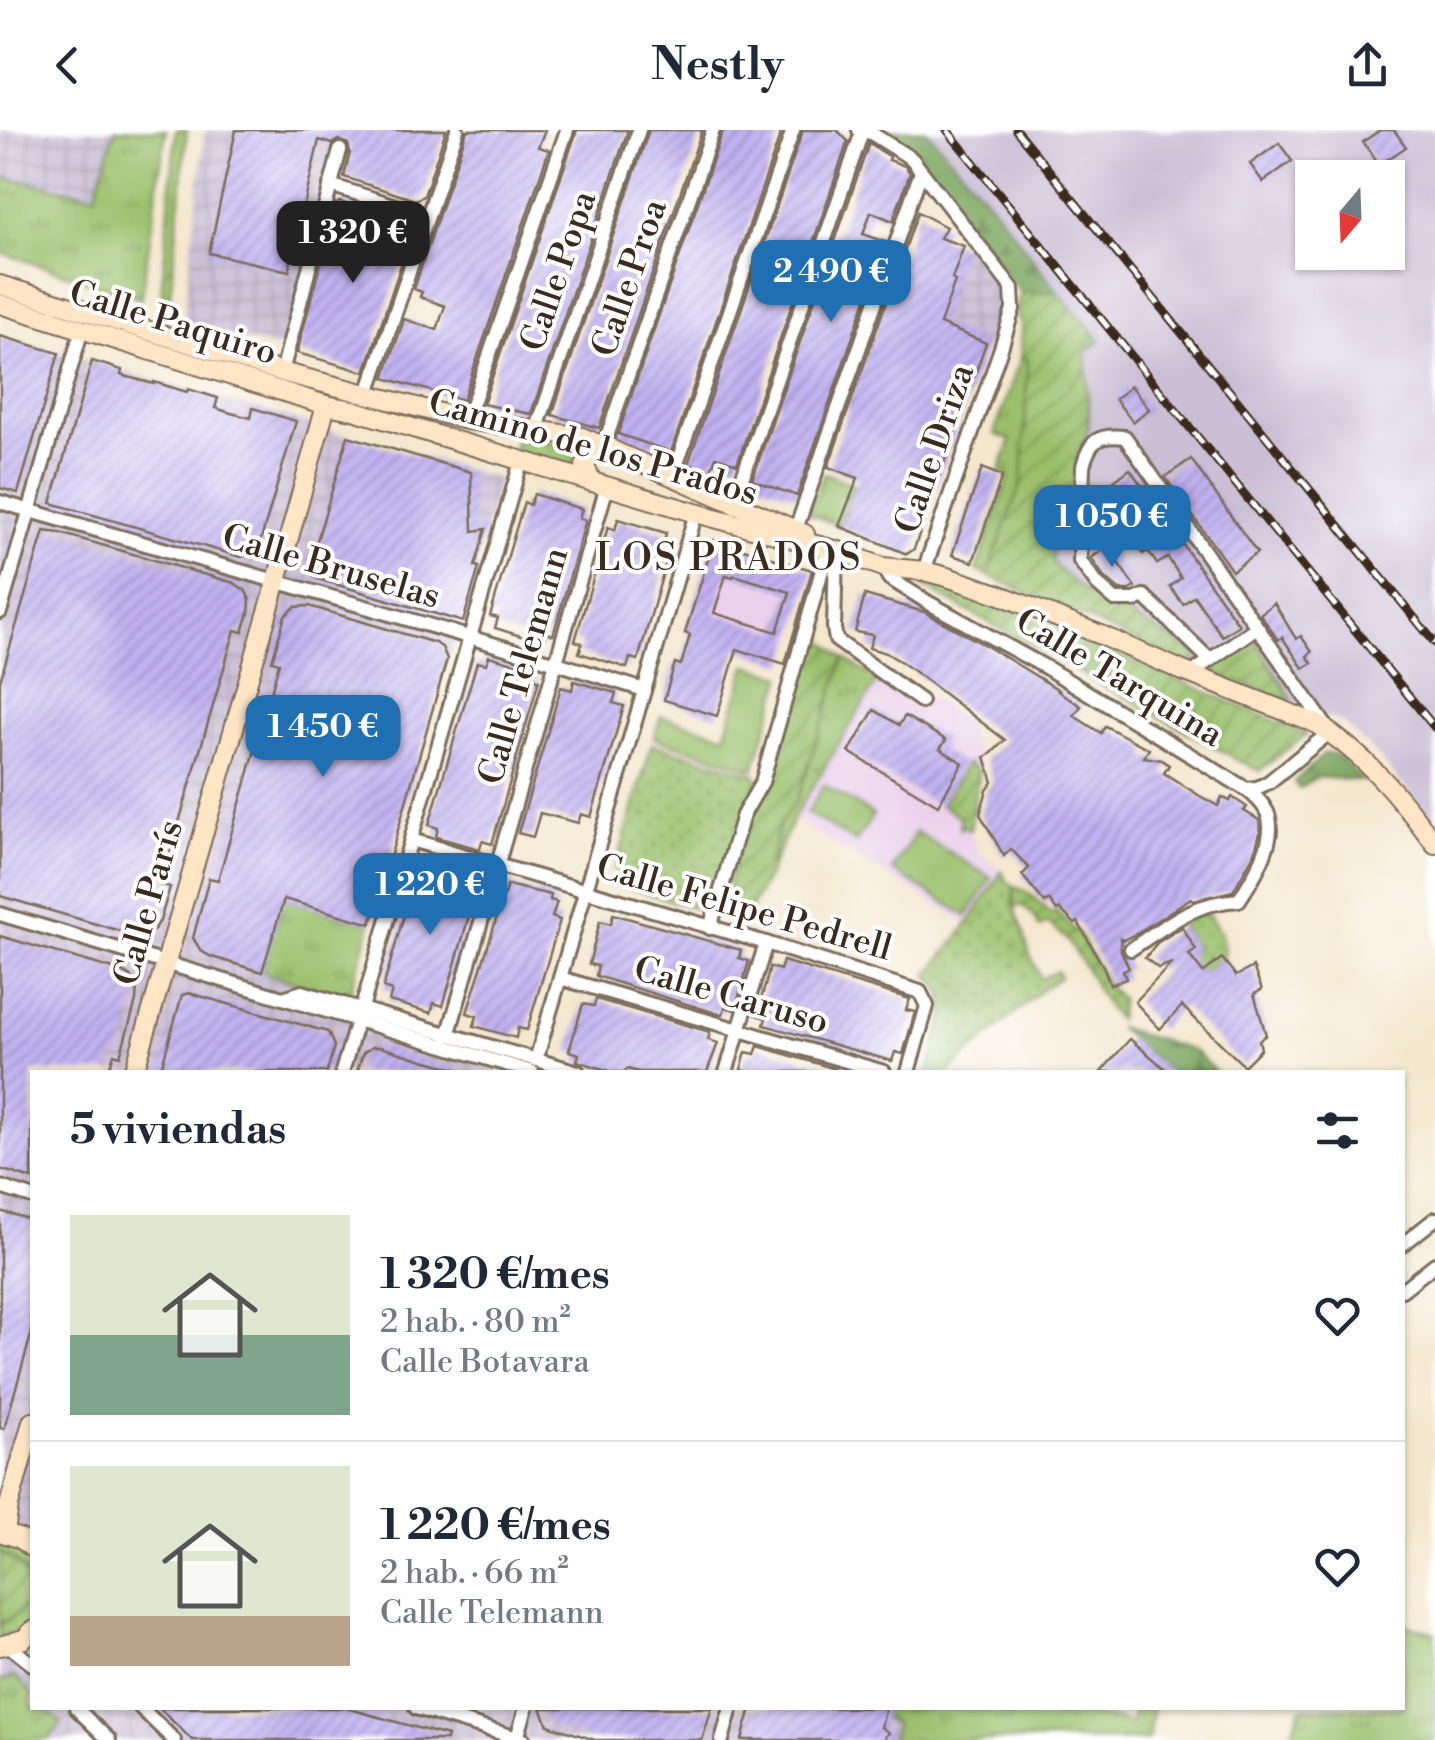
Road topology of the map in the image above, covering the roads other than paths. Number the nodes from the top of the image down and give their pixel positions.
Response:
1 (457, 130) edge
2 (567, 130) edge
3 (639, 130) edge
4 (713, 130) edge
5 (792, 130) edge
6 (861, 131) edge
7 (340, 150) dead end
8 (921, 172) junction
9 (330, 186) junction
10 (427, 216) junction
11 (0, 285) edge
12 (0, 304) edge
13 (82, 328) junction
14 (282, 372) junction
15 (306, 378) junction
16 (364, 392) junction
17 (326, 405) junction
18 (467, 420) junction
19 (536, 431) junction
20 (607, 447) junction
21 (521, 462) junction
22 (665, 472) junction
23 (599, 484) junction
24 (648, 498) junction
25 (0, 502) edge
26 (734, 502) junction
27 (30, 510) junction
28 (696, 513) junction
29 (796, 529) junction
30 (835, 550) junction
31 (883, 567) junction
32 (924, 570) junction
33 (277, 582) junction
34 (0, 612) edge
35 (1257, 628) junction
36 (470, 638) junction
37 (1210, 660) junction
38 (556, 664) junction
39 (1191, 674) junction
40 (644, 690) junction
41 (921, 701) dead end
42 (1330, 732) junction
43 (1246, 788) junction
44 (411, 840) junction
45 (1435, 844) edge
46 (498, 866) junction
47 (586, 892) junction
48 (0, 914) edge
49 (710, 928) junction
50 (766, 943) junction
51 (1131, 949) dead end
52 (166, 964) junction
53 (560, 978) junction
54 (359, 1016) junction
55 (739, 1030) junction
56 (448, 1036) junction
57 (531, 1069) edge
58 (135, 1070) edge
59 (343, 1070) edge
60 (727, 1070) edge
61 (877, 1070) edge
62 (909, 1070) edge
63 (0, 1187) edge
64 (30, 1196) edge
65 (1435, 1220) edge
66 (1405, 1243) edge
67 (1435, 1264) edge
68 (1405, 1288) edge
69 (30, 1429) edge
70 (2, 1532) edge
71 (30, 1546) edge
72 (30, 1633) edge
73 (4, 1646) edge
74 (30, 1663) edge
75 (78, 1710) edge
76 (143, 1710) edge
77 (423, 1710) edge
78 (526, 1710) edge
79 (730, 1710) edge
80 (520, 1739) edge
81 (109, 1740) edge
82 (174, 1740) edge
83 (722, 1740) edge

1 - 10 street
2 - 18 street
3 - 19 street, Calle Popa
4 - 20 street, Calle Proa
5 - 22 street
6 - 8 street
6 - 26 street
7 - 9 street
8 - 29 street
8 - 32 street, Calle Driza
9 - 10 street
9 - 14 street
10 - 16 street
11 - 14 main road, Calle Paquiro
12 - 13 main road, Calle Paquiro
13 - 17 main road, Calle Paquiro
13 - 27 street
14 - 15 main road, Calle Paquiro
15 - 16 main road, Camino de los Prados
15 - 17 main road
16 - 17 main road
16 - 18 main road, Camino de los Prados
17 - 21 main road, Camino de los Prados
17 - 33 main road, Calle París
18 - 19 main road, Camino de los Prados
19 - 20 main road, Camino de los Prados
20 - 22 main road, Camino de los Prados
20 - 23 main road
21 - 23 main road, Camino de los Prados
21 - 36 street
22 - 24 main road
22 - 26 main road, Camino de los Prados
23 - 24 main road, Camino de los Prados
23 - 38 street, Calle Telemann
24 - 28 main road, Camino de los Prados
25 - 27 street, Calle Bruselas
26 - 29 main road, Camino de los Prados
27 - 33 street, Calle Bruselas
27 - 34 street
28 - 30 main road, Camino de los Prados
28 - 40 street
29 - 30 main road, Camino de los Prados
30 - 31 main road, Camino de los Prados
30 - 41 street
30 - 49 street
31 - 32 main road, Camino de los Prados
31 - 43 street, Calle Tarquina
32 - 39 main road, Camino de los Prados
33 - 36 street, Calle Bruselas
33 - 52 main road, Calle París
35 - 37 street
35 - 37 street
35 - 42 street
36 - 38 street, Calle Bruselas
36 - 44 street
37 - 39 street
38 - 40 street, Calle Bruselas
38 - 46 street, Calle Telemann
39 - 42 main road, Camino de los Prados
40 - 47 street
42 - 43 street
42 - 45 main road, Camino de los Prados
43 - 51 street, Calle Tarquina
44 - 46 street, Calle Felipe Pedrell
44 - 54 street
46 - 47 street, Calle Felipe Pedrell
46 - 56 street, Calle Telemann
47 - 49 street, Calle Felipe Pedrell
47 - 53 street
48 - 52 street
49 - 50 street, Calle Felipe Pedrell
50 - 55 street
50 - 62 street, Calle Felipe Pedrell
52 - 54 street
52 - 58 main road, Calle París
53 - 55 street, Calle Caruso
53 - 57 street
54 - 56 street
54 - 57 street
54 - 59 street
55 - 60 street
55 - 61 street, Calle Caruso
56 - 57 street
63 - 64 street
65 - 66 street
67 - 68 street
69 - 70 main road
70 - 71 main road
72 - 73 main road
73 - 74 street
75 - 81 street
76 - 82 street
77 - 80 street
78 - 80 street
79 - 83 street

